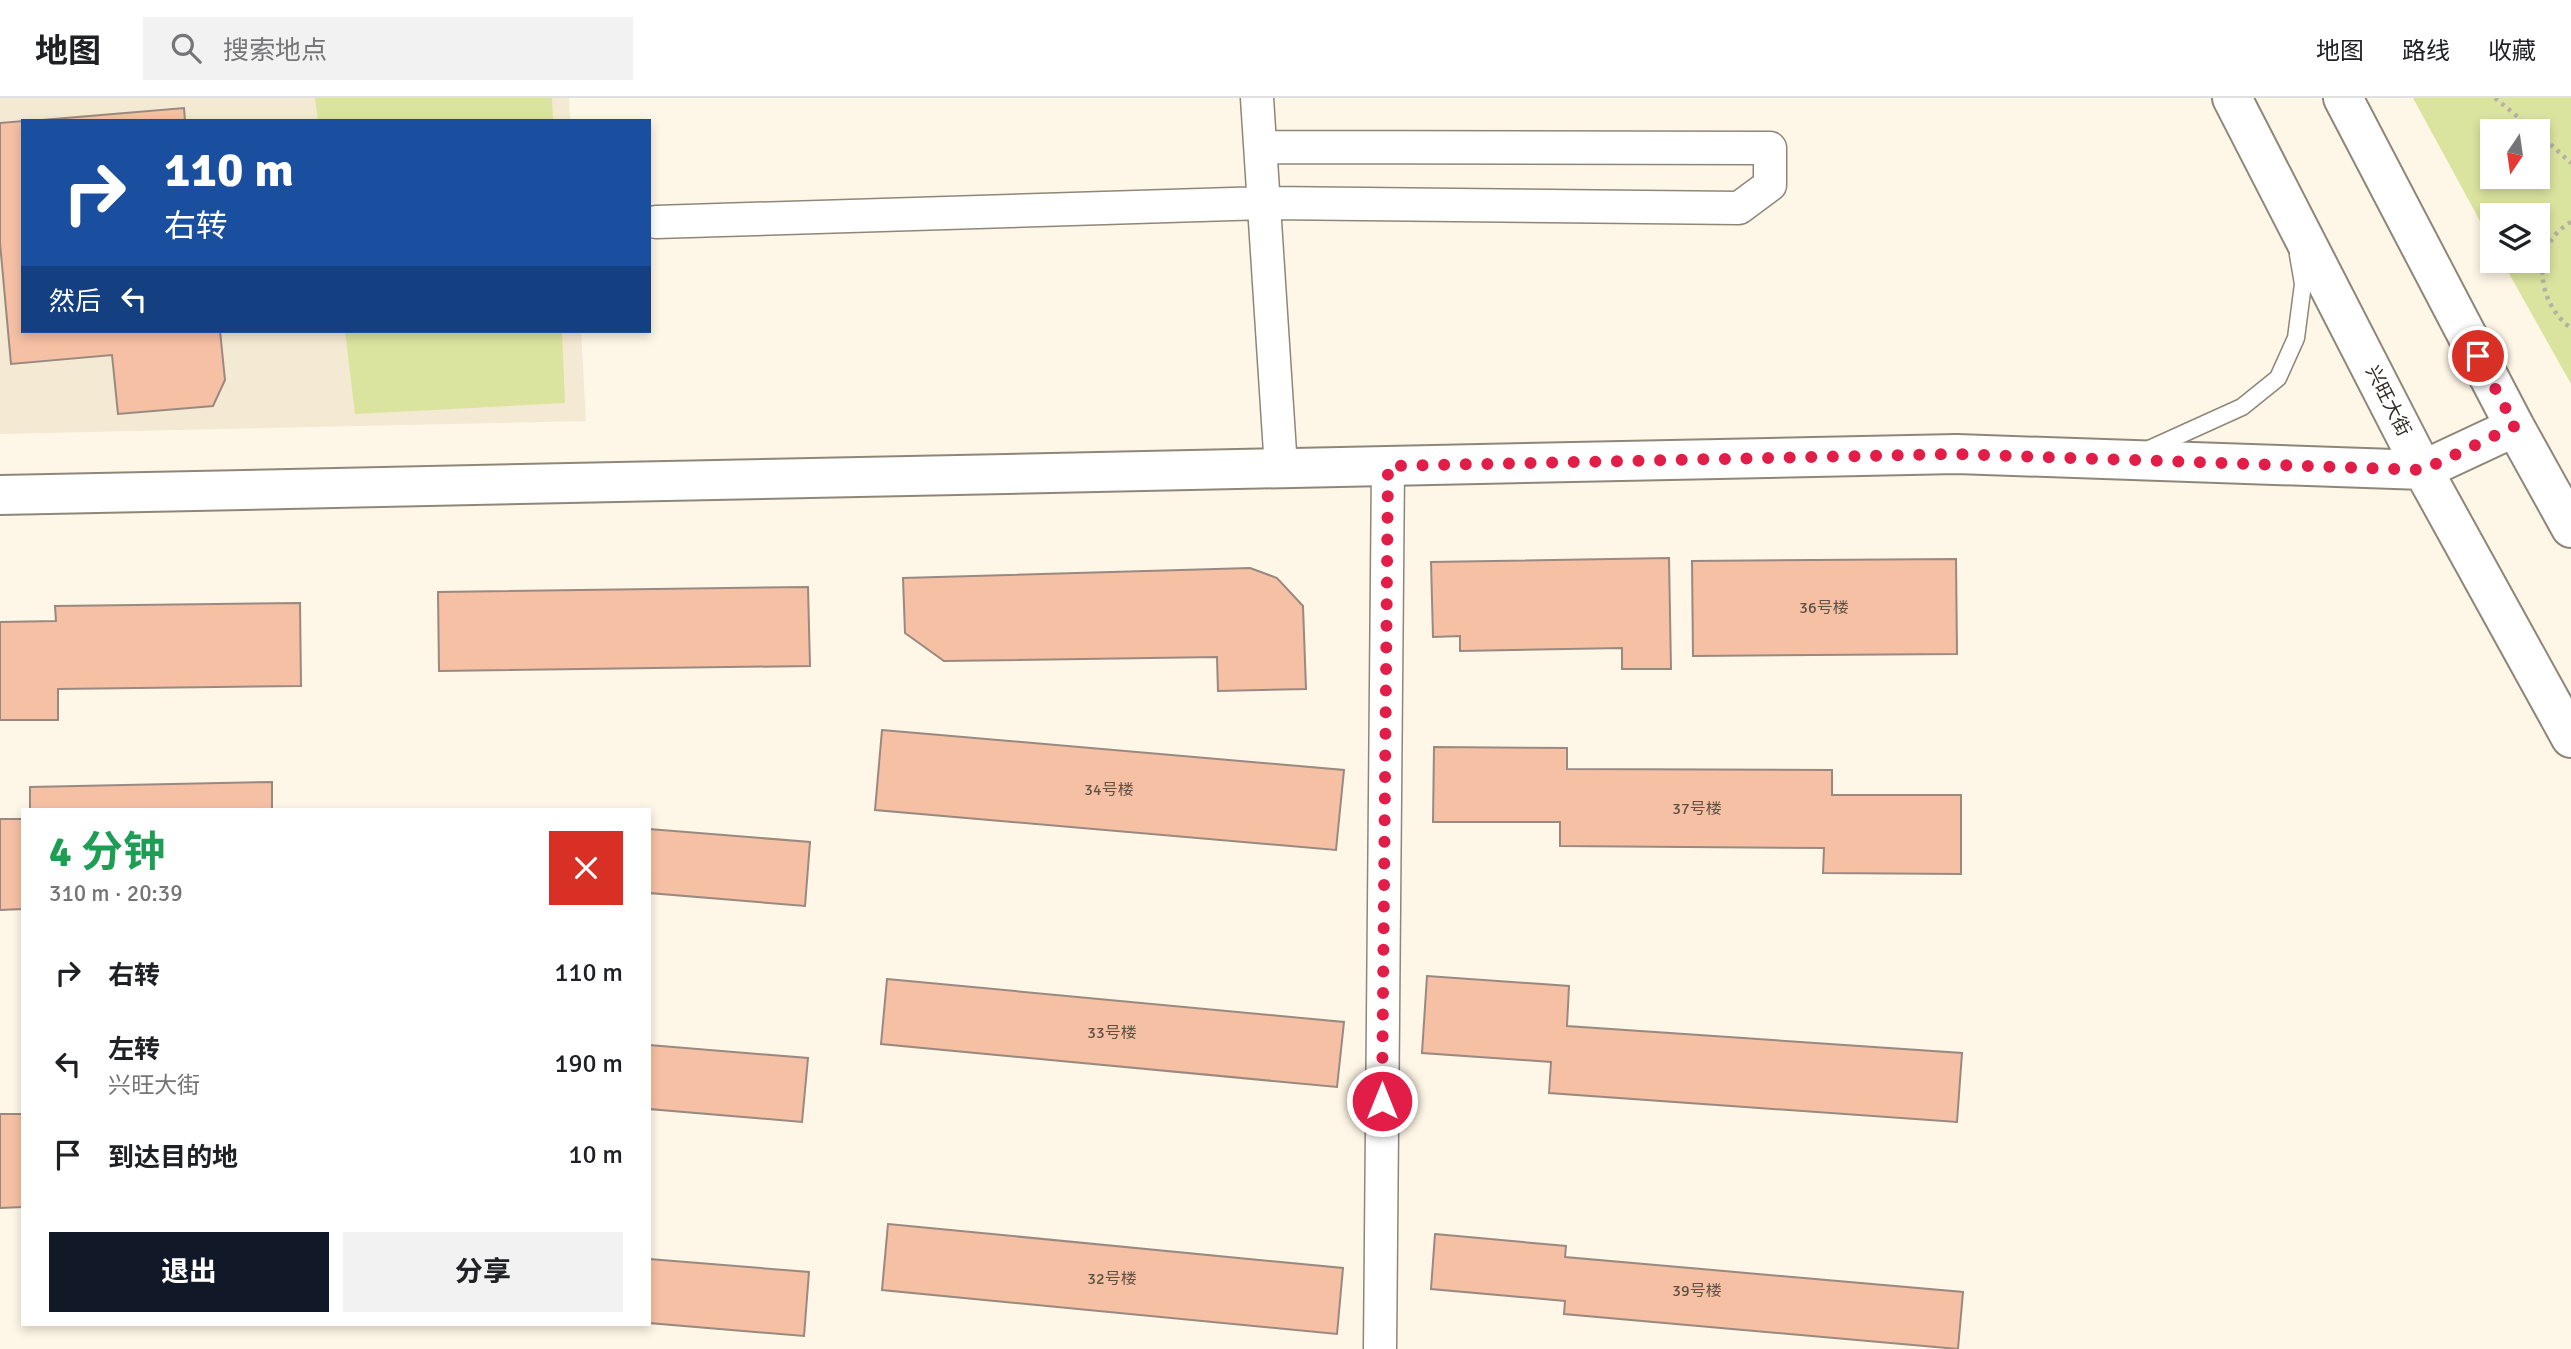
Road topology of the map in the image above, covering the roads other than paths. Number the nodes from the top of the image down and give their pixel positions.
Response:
1 (1258, 98) edge
2 (2232, 98) edge
3 (2343, 98) edge
4 (1261, 147) junction
5 (1264, 203) junction
6 (2292, 214) junction
7 (656, 222) dead end
8 (2515, 426) junction
9 (2125, 460) junction
10 (1388, 466) junction
11 (1281, 468) junction
12 (2423, 470) junction
13 (0, 495) edge
14 (2571, 528) edge
15 (2571, 738) edge
16 (1380, 1349) edge

1 - 4 street
2 - 6 street, 兴旺大街
3 - 8 street
4 - 5 street
4 - 5 street
5 - 7 street
5 - 11 street
6 - 9 lane
6 - 12 street, 兴旺大街
8 - 12 street
8 - 14 street
9 - 10 street
9 - 12 street
10 - 11 street
10 - 16 street
11 - 13 street
12 - 15 street, 兴旺大街

